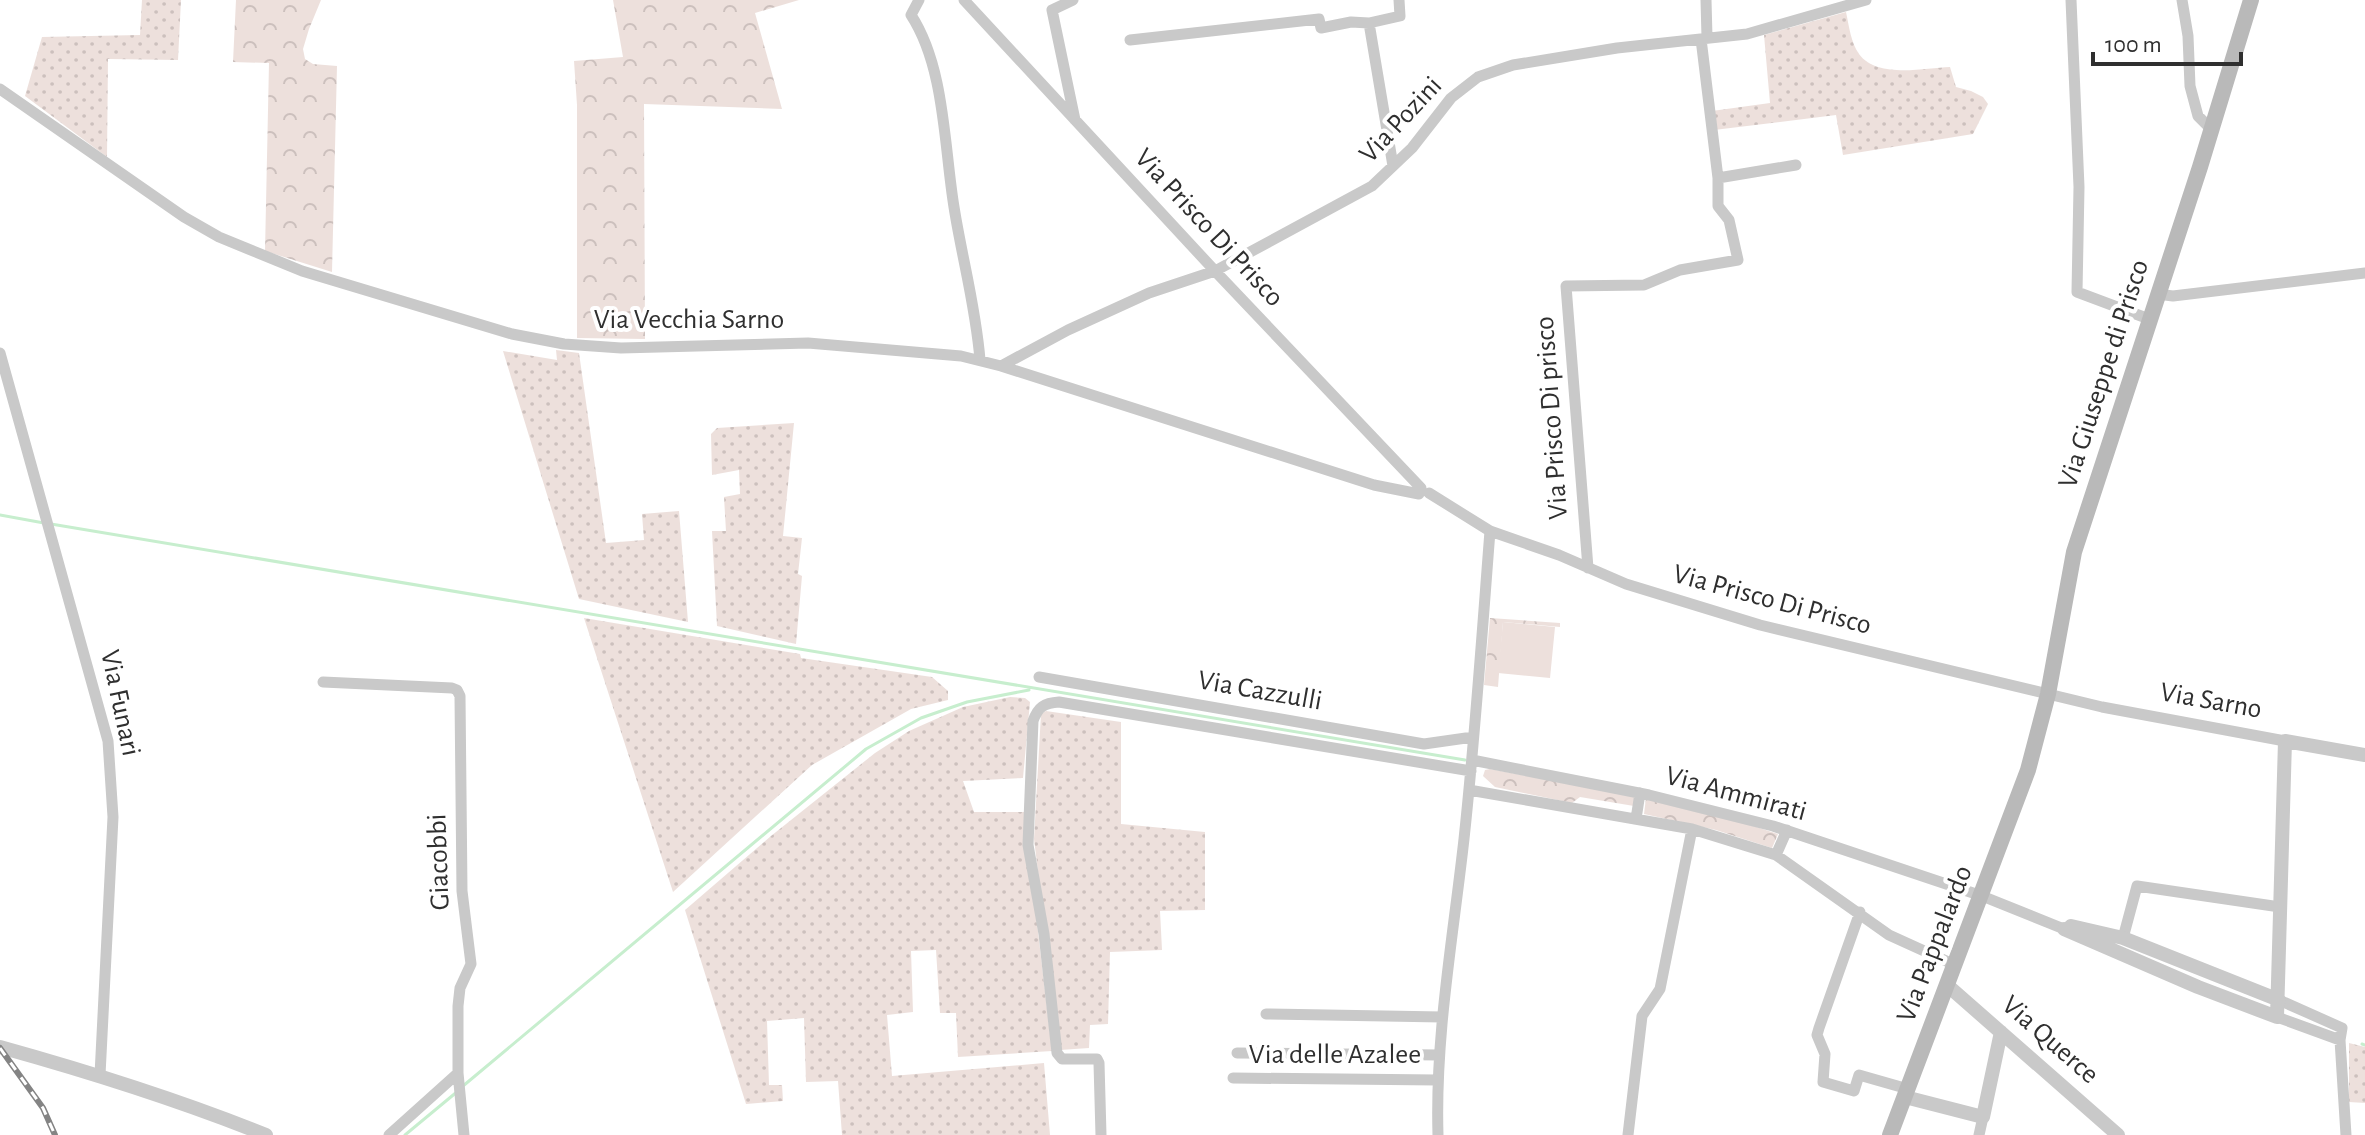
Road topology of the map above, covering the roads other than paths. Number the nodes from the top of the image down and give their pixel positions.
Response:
1 (919, 0) edge
2 (964, 0) edge
3 (1073, 0) edge
4 (1399, 0) edge
5 (1706, 0) edge
6 (1866, 0) edge
7 (2071, 0) edge
8 (2182, 0) edge
9 (2251, 0) edge
10 (1369, 23) junction
11 (1704, 38) junction
12 (1130, 40) dead end
13 (0, 89) edge
14 (1076, 122) junction
15 (2211, 129) junction
16 (1796, 165) dead end
17 (1393, 166) junction
18 (1718, 178) junction
19 (1215, 271) junction
20 (2365, 273) edge
21 (2157, 294) junction
22 (2149, 319) junction
23 (0, 353) edge
24 (980, 360) junction
25 (1001, 366) junction
26 (1423, 492) junction
27 (1490, 531) junction
28 (1588, 568) junction
29 (1039, 677) dead end
30 (323, 682) dead end
31 (2048, 694) junction
32 (1473, 737) junction
33 (2285, 741) junction
34 (2365, 755) edge
35 (1471, 766) junction
36 (2028, 770) joint
37 (1469, 790) junction
38 (1640, 793) junction
39 (1636, 819) junction
40 (1692, 829) junction
41 (1787, 830) junction
42 (1776, 855) junction
43 (1982, 896) junction
44 (2280, 907) junction
45 (1860, 912) junction
46 (2064, 929) junction
47 (2123, 938) junction
48 (1955, 965) junction
49 (1947, 985) junction
50 (2279, 1000) junction
51 (1266, 1014) dead end
52 (1442, 1017) junction
53 (2277, 1017) junction
54 (2001, 1032) junction
55 (2340, 1040) junction
56 (0, 1047) edge
57 (1237, 1053) dead end
58 (1439, 1055) junction
59 (100, 1075) junction
60 (459, 1078) junction
61 (1233, 1078) dead end
62 (1437, 1080) junction
63 (1906, 1093) junction
64 (1983, 1117) junction
65 (266, 1135) edge
66 (389, 1135) edge
67 (464, 1135) edge
68 (1101, 1135) edge
69 (1438, 1135) edge
70 (1628, 1135) edge
71 (1890, 1135) edge
72 (1979, 1135) edge
73 (2118, 1135) edge
74 (2346, 1135) edge

1 - 24 street
2 - 14 street, Via Prisco Di Prisco
3 - 14 street
4 - 10 street
5 - 11 street
6 - 11 street, Via Pozini
7 - 22 street
8 - 15 street
9 - 15 main road, Via Giuseppe di Prisco
10 - 12 street
10 - 17 street
11 - 17 street, Via Pozini
11 - 18 street
13 - 24 street, Via Vecchia Sarno
14 - 19 street, Via Prisco Di Prisco
15 - 21 main road, Via Giuseppe di Prisco
16 - 18 street
17 - 19 street, Via Pozini
18 - 28 street, Via Prisco Di prisco
19 - 25 street, Via Pozini
19 - 26 street, Via Prisco Di Prisco
20 - 21 street
21 - 22 main road, Via Giuseppe di Prisco
22 - 31 main road, Via Giuseppe di Prisco
23 - 59 street, Via Funari
24 - 25 street, Via Vecchia Sarno
25 - 26 street, Via Vecchia Sarno
26 - 27 street, Via Prisco Di Prisco
27 - 28 street, Via Prisco Di Prisco
27 - 32 street
28 - 31 street, Via Prisco Di Prisco
29 - 32 street, Via Cazzulli
30 - 60 street, Giacobbi
31 - 33 street, Via Sarno
31 - 36 main road, Via Giuseppe di Prisco
32 - 35 street
33 - 34 street, Via Sarno
33 - 44 street
35 - 37 street
35 - 38 street, Via Ammirati
35 - 68 street, Via Ammirati
36 - 43 main road, Via Pappalardo
37 - 39 street, Via Ammirati
37 - 52 street
38 - 39 street
38 - 41 street, Via Ammirati
39 - 40 street, Via Ammirati
40 - 42 street, Via Ammirati
40 - 70 street
41 - 42 street
41 - 43 street, Via Ammirati
42 - 45 street, Via Ammirati
43 - 46 street, Via Ammirati
43 - 48 main road, Via Pappalardo
44 - 47 street
44 - 50 street
45 - 48 street, Via Ammirati
45 - 63 street
46 - 47 street
46 - 53 street
47 - 50 street
48 - 49 main road, Via Pappalardo
49 - 54 street, Via Querce
49 - 63 main road, Via Pappalardo
50 - 53 street
50 - 55 street
51 - 52 street
52 - 58 street
53 - 55 street
54 - 64 street
54 - 73 street, Via Querce
55 - 74 street
56 - 59 street
57 - 58 street
58 - 62 street
59 - 65 street
60 - 66 street
60 - 67 street, Giacobbi
61 - 62 street, Via delle Azalee
62 - 69 street
63 - 64 street
63 - 71 main road, Via Pappalardo
64 - 72 street

